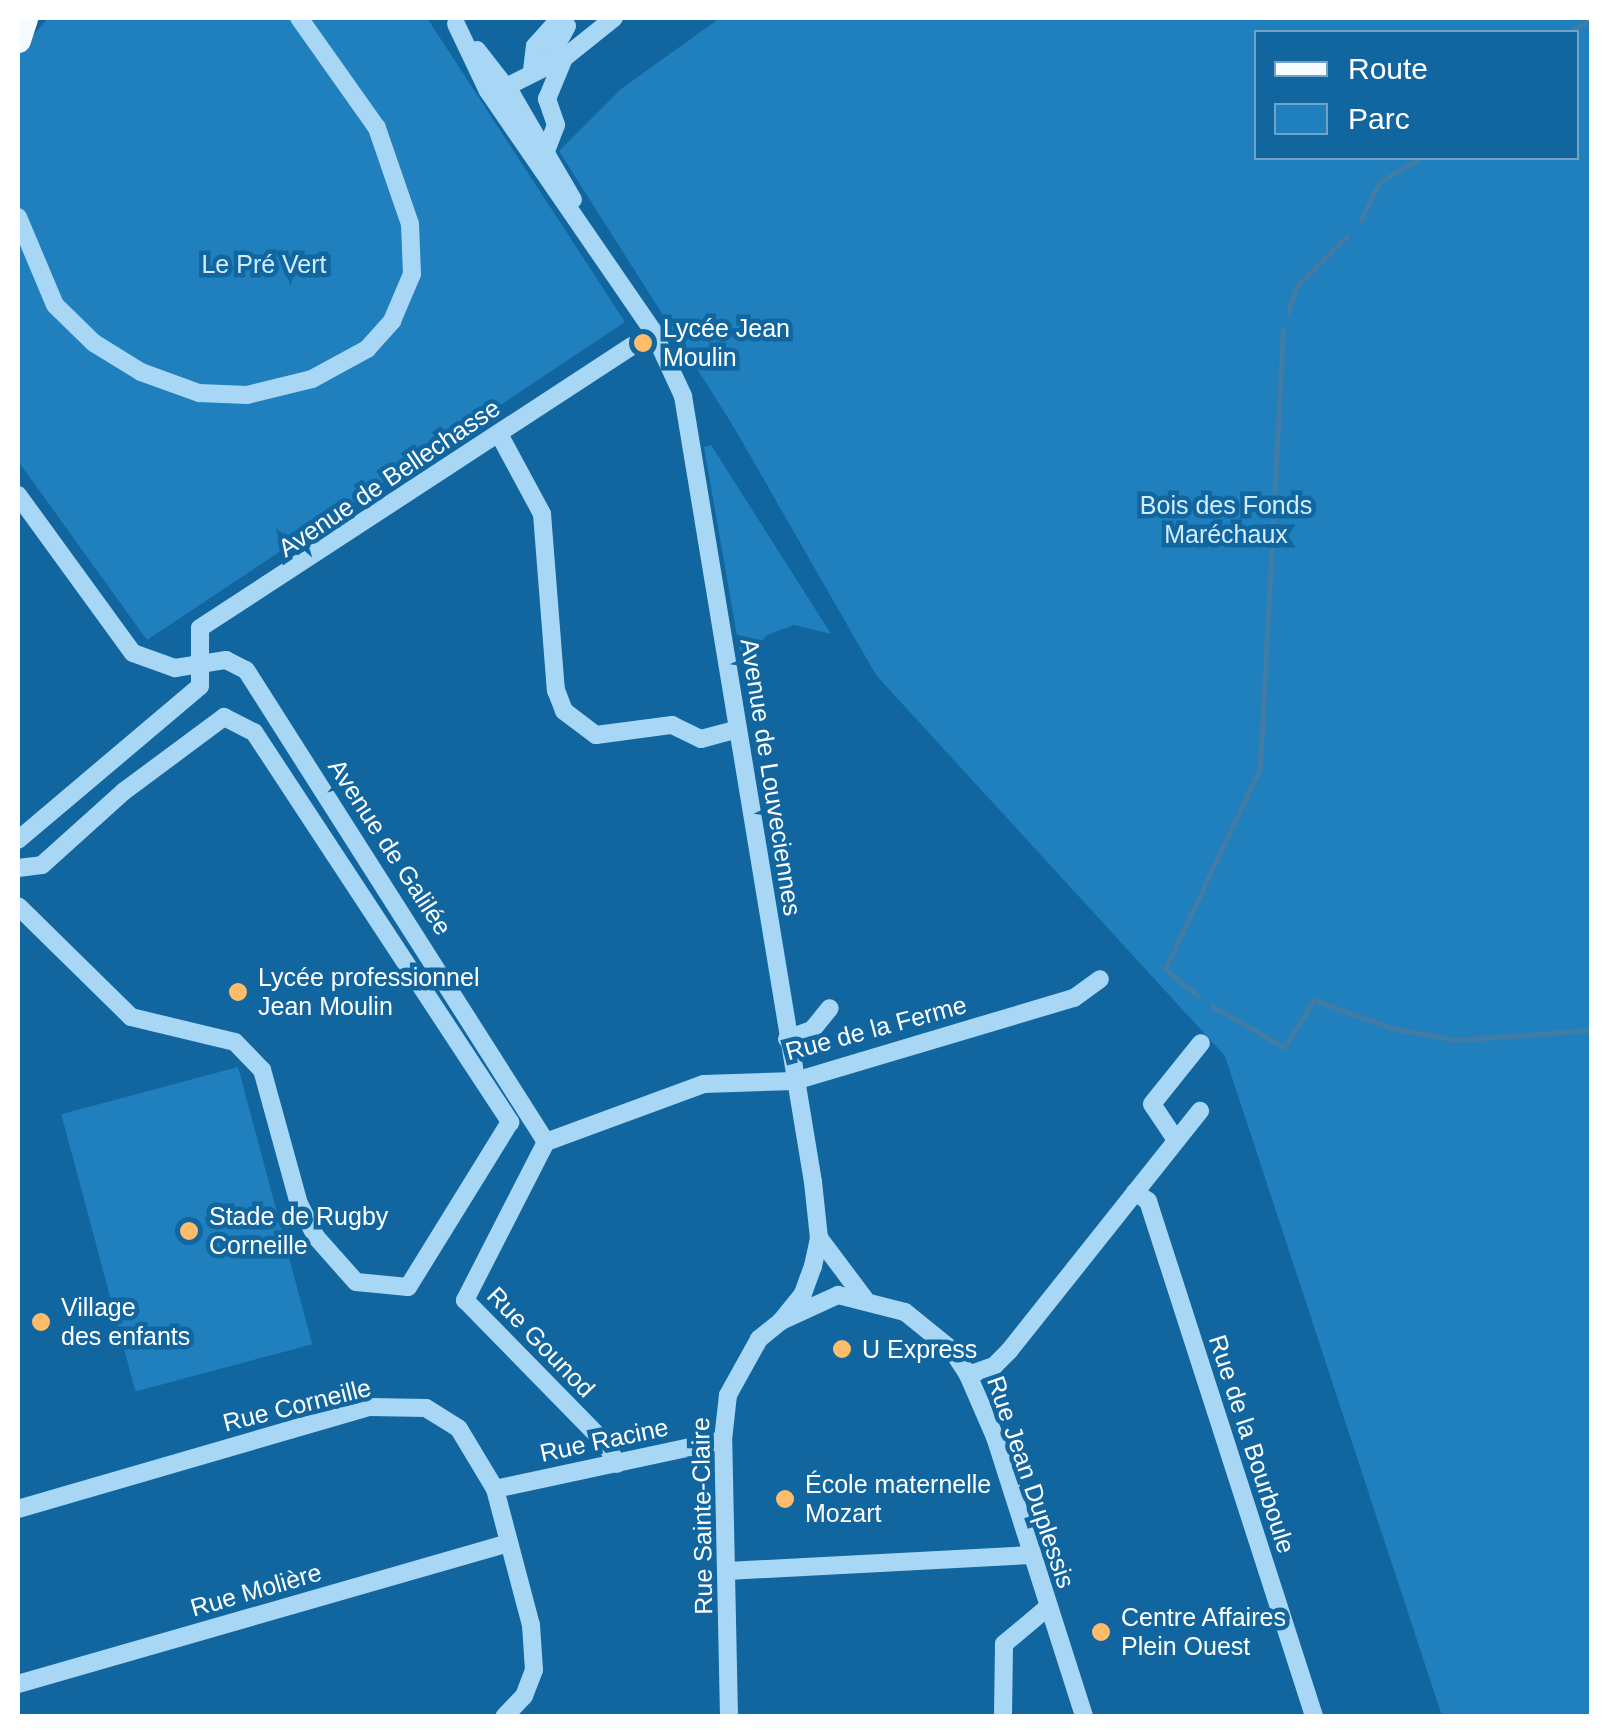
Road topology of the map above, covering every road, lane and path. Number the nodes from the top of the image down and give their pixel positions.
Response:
1 (25, 18) edge
2 (299, 18) edge
3 (614, 18) edge
4 (453, 21) edge
5 (563, 22) edge
6 (18, 40) edge
7 (502, 91) junction
8 (547, 99) junction
9 (546, 151) junction
10 (18, 216) edge
11 (582, 229) junction
12 (632, 346) dead end
13 (499, 434) junction
14 (18, 494) edge
15 (202, 660) junction
16 (738, 729) junction
17 (18, 840) edge
18 (18, 868) edge
19 (18, 906) edge
20 (1100, 978) dead end
21 (830, 1008) dead end
22 (787, 1039) junction
23 (1201, 1043) dead end
24 (794, 1081) junction
25 (1200, 1111) dead end
26 (1176, 1140) junction
27 (546, 1142) junction
28 (1142, 1196) junction
29 (818, 1238) junction
30 (864, 1298) junction
31 (822, 1300) joint
32 (781, 1321) junction
33 (968, 1375) junction
34 (722, 1440) junction
35 (618, 1464) junction
36 (495, 1489) junction
37 (18, 1509) edge
38 (508, 1543) junction
39 (1031, 1555) junction
40 (727, 1571) junction
41 (1048, 1607) junction
42 (18, 1684) edge
43 (518, 1713) edge
44 (729, 1716) edge
45 (1002, 1716) edge
46 (1084, 1716) edge
47 (1314, 1716) edge

1 - 6 main road
2 - 10 street
3 - 8 street
4 - 7 street
5 - 7 street
7 - 8 street
7 - 9 street
7 - 11 street
8 - 9 street
9 - 11 street
11 - 16 street, Avenue de Louveciennes
12 - 13 street, Avenue de Bellechasse
13 - 15 street, Avenue de Bellechasse
13 - 16 street
14 - 15 street, Avenue de Galilée
15 - 17 street
15 - 27 street, Avenue de Galilée
16 - 22 street, Avenue de Louveciennes
18 - 19 street
20 - 24 street, Rue de la Ferme
21 - 22 street
22 - 24 street, Avenue de Louveciennes
23 - 26 street
24 - 27 street, Rue de la Ferme
24 - 29 street, Avenue de Louveciennes
25 - 26 street
26 - 28 street
27 - 35 street, Rue Gounod
28 - 33 street
28 - 47 street, Rue de la Bourboule
29 - 30 street, Avenue de Louveciennes
29 - 32 street, Avenue de Louveciennes
30 - 31 street, Rue Jean Duplessis
30 - 33 street, Rue Jean Duplessis
31 - 32 street, Rue Sainte-Claire
32 - 34 street, Rue Sainte-Claire
33 - 39 street, Rue Jean Duplessis
34 - 35 street, Rue Racine
34 - 40 street, Rue Sainte-Claire
35 - 36 street, Rue Racine
36 - 37 street, Rue Corneille
36 - 38 street, Rue Corneille
38 - 42 street, Rue Molière
38 - 43 street, Rue Corneille
39 - 40 street
39 - 41 street, Rue Jean Duplessis
40 - 44 street, Rue Sainte-Claire
41 - 45 street
41 - 46 street, Rue Jean Duplessis

